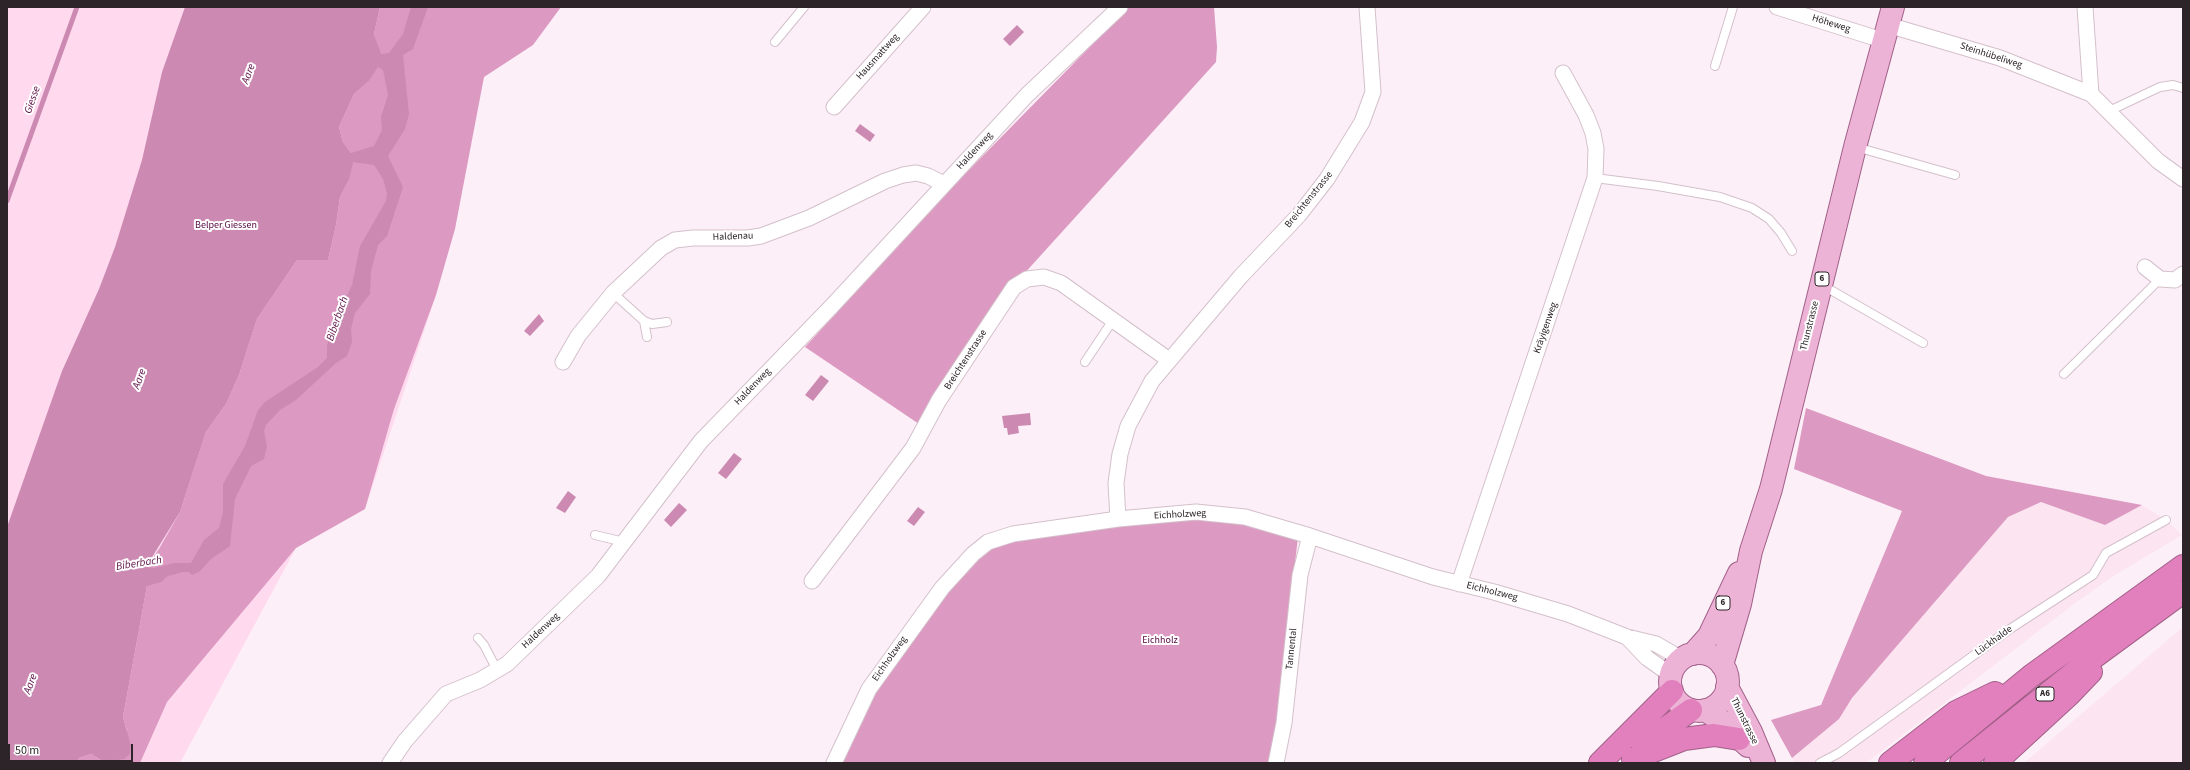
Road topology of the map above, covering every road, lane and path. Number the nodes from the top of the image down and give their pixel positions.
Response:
1 (804, 7) edge
2 (923, 7) edge
3 (1120, 7) edge
4 (1367, 7) edge
5 (1733, 7) edge
6 (1778, 7) edge
7 (2085, 7) edge
8 (1889, 24) edge
9 (775, 42) dead end
10 (1715, 66) dead end
11 (1563, 73) dead end
12 (2183, 88) edge
13 (2091, 94) junction
14 (834, 107) dead end
15 (2109, 111) junction
16 (1855, 147) junction
17 (1955, 175) dead end
18 (1595, 178) junction
19 (2183, 179) edge
20 (944, 184) junction
21 (1792, 252) dead end
22 (2145, 267) dead end
23 (2183, 274) edge
24 (2160, 279) junction
25 (1820, 284) junction
26 (613, 293) junction
27 (1113, 320) junction
28 (644, 321) junction
29 (667, 322) dead end
30 (647, 337) dead end
31 (1923, 343) dead end
32 (1169, 360) junction
33 (563, 362) dead end
34 (1085, 362) dead end
35 (2064, 374) dead end
36 (1118, 519) junction
37 (2166, 520) dead end
38 (596, 535) dead end
39 (1310, 536) junction
40 (624, 542) junction
41 (1751, 551) junction
42 (2183, 566) edge
43 (812, 581) dead end
44 (1459, 584) junction
45 (2183, 592) edge
46 (2132, 628) junction
47 (478, 638) dead end
48 (1722, 665) junction
49 (496, 670) junction
50 (1679, 670) junction
51 (2031, 676) junction
52 (1727, 687) junction
53 (1698, 710) junction
54 (1739, 739) junction
55 (1762, 759) edge
56 (1631, 761) edge
57 (390, 763) edge
58 (834, 763) edge
59 (1276, 763) edge
60 (1600, 763) edge
61 (1820, 763) edge
62 (1890, 763) edge
63 (1925, 763) edge
64 (1961, 763) edge
65 (1995, 763) edge

1 - 9 lane
2 - 14 street, Hausmattweg
3 - 20 street, Haldenweg
4 - 32 street, Breichtenstrasse
5 - 10 lane
6 - 8 street, Höheweg
7 - 13 street
8 - 13 street, Steinhübeliweg
8 - 16 main road, Thunstrasse / 6
11 - 18 street, Kräyigenweg
12 - 15 lane
13 - 15 street, Steinhübeliweg
15 - 19 street, Steinhübeliweg
16 - 17 lane
16 - 25 main road, Thunstrasse / 6
18 - 21 lane
18 - 44 street, Kräyigenweg
20 - 26 street, Haldenau
20 - 40 street, Haldenweg
22 - 24 street
23 - 24 street
24 - 35 lane
25 - 31 lane
25 - 41 main road, Thunstrasse / 6
26 - 28 lane
26 - 33 street, Haldenau
27 - 32 street, Breichtenstrasse
27 - 34 lane
27 - 43 street, Breichtenstrasse
28 - 29 lane
28 - 30 lane
32 - 36 street, Breichtenstrasse
36 - 39 street, Eichholzweg
36 - 58 street, Eichholzweg
37 - 61 lane, Lückhalde
38 - 40 lane
39 - 44 street, Eichholzweg
39 - 59 street, Tannental
40 - 49 street, Haldenweg
41 - 48 main road, Thunstrasse / 6
41 - 50 main road, Thunstrasse / 6
42 - 51 highway, A6
44 - 50 street, Eichholzweg
45 - 46 highway, A6
46 - 64 highway, A6
46 - 65 highway
47 - 49 lane
48 - 50 main road
48 - 52 main road
49 - 57 street, Haldenweg
50 - 53 main road
50 - 60 highway
51 - 62 highway
51 - 63 highway, A6
52 - 53 main road
52 - 55 main road, Thunstrasse
53 - 54 main road, Thunstrasse
53 - 56 highway
54 - 55 main road, Thunstrasse
54 - 56 highway

